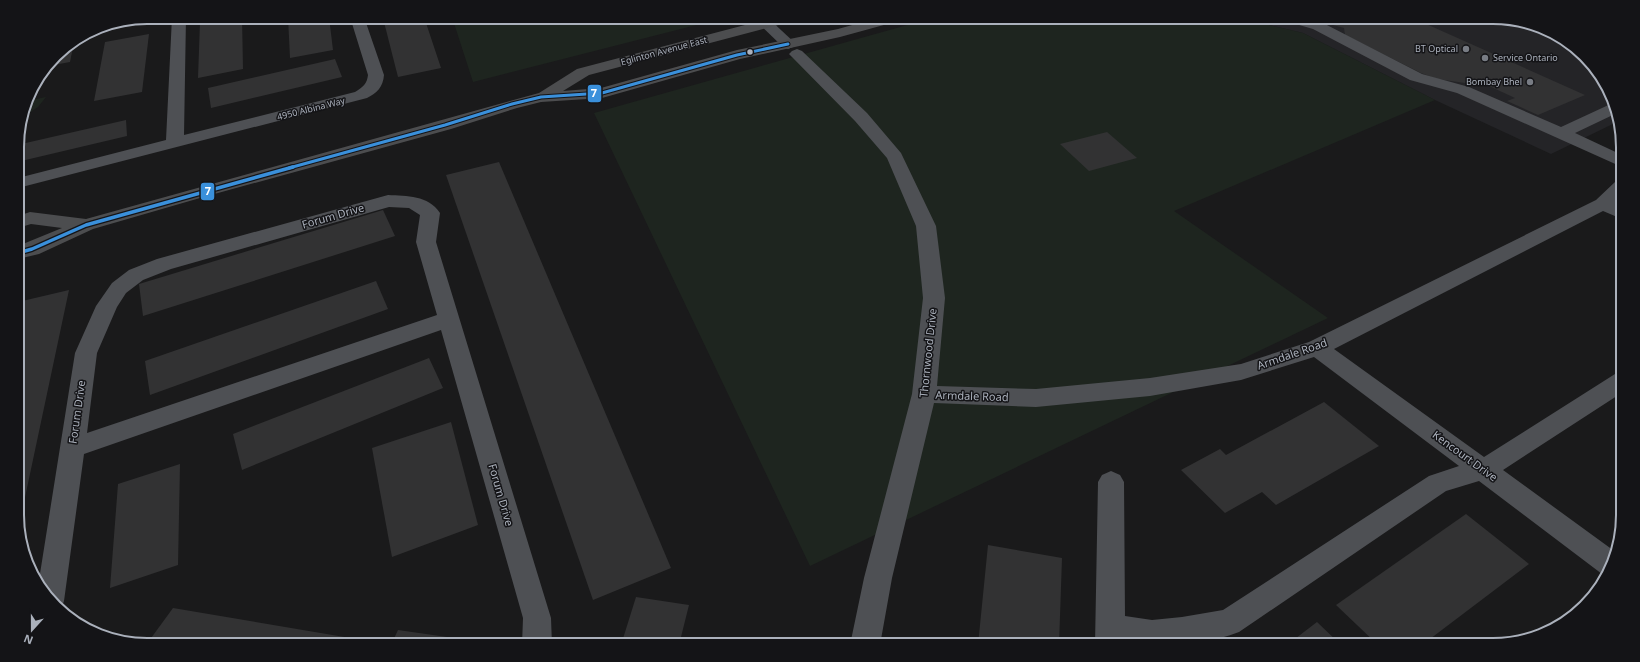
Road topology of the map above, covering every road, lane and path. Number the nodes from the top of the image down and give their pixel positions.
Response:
1 (179, 24) edge
2 (360, 24) edge
3 (748, 24) edge
4 (766, 24) edge
5 (872, 24) edge
6 (1311, 24) edge
7 (792, 49) junction
8 (542, 97) junction
9 (1610, 110) edge
10 (1561, 133) junction
11 (175, 142) junction
12 (1616, 159) edge
13 (24, 181) edge
14 (1616, 192) edge
15 (1603, 204) junction
16 (1616, 210) edge
17 (24, 220) edge
18 (86, 225) junction
19 (24, 251) edge
20 (449, 319) junction
21 (1317, 348) junction
22 (1616, 384) edge
23 (924, 394) junction
24 (72, 448) junction
25 (1483, 470) junction
26 (1111, 482) dead end
27 (1607, 561) edge
28 (51, 592) edge
29 (1110, 636) edge
30 (537, 638) edge
31 (866, 638) edge

1 - 11 street
2 - 11 street, 4950 Albina Way
3 - 8 main road, Eglinton Avenue East
4 - 7 street, Thornwood Drive
5 - 7 main road, Eglinton Avenue East
6 - 10 street
7 - 8 main road, Eglinton Avenue East
7 - 23 street, Thornwood Drive
8 - 18 main road, Eglinton Avenue East
9 - 10 street
10 - 12 street
11 - 13 street, 4950 Albina Way
14 - 15 street, Armdale Road
15 - 16 street
15 - 21 street, Armdale Road
17 - 18 main road, Eglinton Avenue East
18 - 19 main road, Eglinton Avenue East
20 - 24 street
20 - 24 street, Forum Drive
20 - 30 street, Forum Drive
21 - 23 street, Armdale Road
21 - 25 street, Kencourt Drive
22 - 25 street
23 - 31 street, Thornwood Drive
24 - 28 street, Forum Drive
25 - 27 street, Kencourt Drive
25 - 29 street
26 - 29 street

